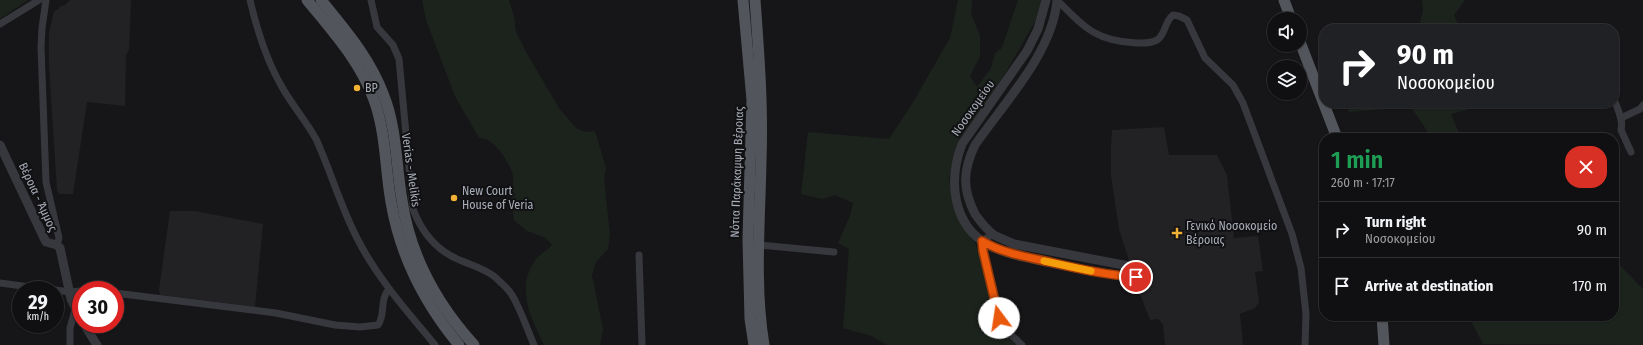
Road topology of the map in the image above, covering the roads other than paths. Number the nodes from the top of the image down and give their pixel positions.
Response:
1 (39, 0) edge
2 (46, 0) edge
3 (250, 0) edge
4 (307, 0) edge
5 (321, 0) edge
6 (371, 0) edge
7 (744, 0) edge
8 (755, 0) edge
9 (1046, 0) edge
10 (1057, 0) edge
11 (1284, 0) edge
12 (1288, 12) edge
13 (0, 24) edge
14 (1304, 52) edge
15 (1319, 91) edge
16 (1643, 105) edge
17 (1325, 108) edge
18 (1617, 108) edge
19 (1621, 118) junction
20 (1335, 133) edge
21 (0, 145) edge
22 (1631, 152) dead end
23 (993, 234) junction
24 (982, 241) junction
25 (57, 244) junction
26 (759, 245) junction
27 (834, 252) dead end
28 (639, 255) dead end
29 (1134, 267) dead end
30 (1136, 277) dead end
31 (0, 283) edge
32 (12, 285) edge
33 (388, 289) junction
34 (64, 291) edge
35 (70, 292) junction
36 (124, 293) edge
37 (72, 299) edge
38 (72, 321) edge
39 (1382, 321) edge
40 (90, 333) edge
41 (70, 345) edge
42 (97, 345) edge
43 (435, 345) edge
44 (459, 345) edge
45 (474, 345) edge
46 (534, 345) edge
47 (642, 345) edge
48 (754, 345) edge
49 (764, 345) edge
50 (1022, 345) edge
51 (1305, 345) edge
52 (1384, 345) edge

1 - 13 street
2 - 25 street
3 - 33 street
4 - 44 main road, Verias - Melikis
5 - 45 main road, Verias - Melikis
6 - 46 street
7 - 48 main road, Νότια Παράκαμψη Βέροιας
8 - 26 main road, Νότια Παράκαμψη Βέροιας
9 - 24 street, Νοσοκομείου
10 - 23 street, Νοσοκομείου
10 - 51 street
11 - 12 main road
14 - 15 main road
16 - 19 street
17 - 20 main road
18 - 19 street
19 - 22 street
21 - 25 street, Βέροια - Άμμος
23 - 24 street
23 - 29 street, Νοσοκομείου
24 - 30 street, Νοσοκομείου
24 - 50 street
25 - 35 street, Βέροια - Άμμος
26 - 27 street
26 - 49 main road, Νότια Παράκαμψη Βέροιας
28 - 47 street
31 - 32 street
33 - 36 street
33 - 43 street
34 - 35 street
35 - 37 street, Βέροια - Άμμος
38 - 41 street
39 - 52 main road
40 - 42 street

